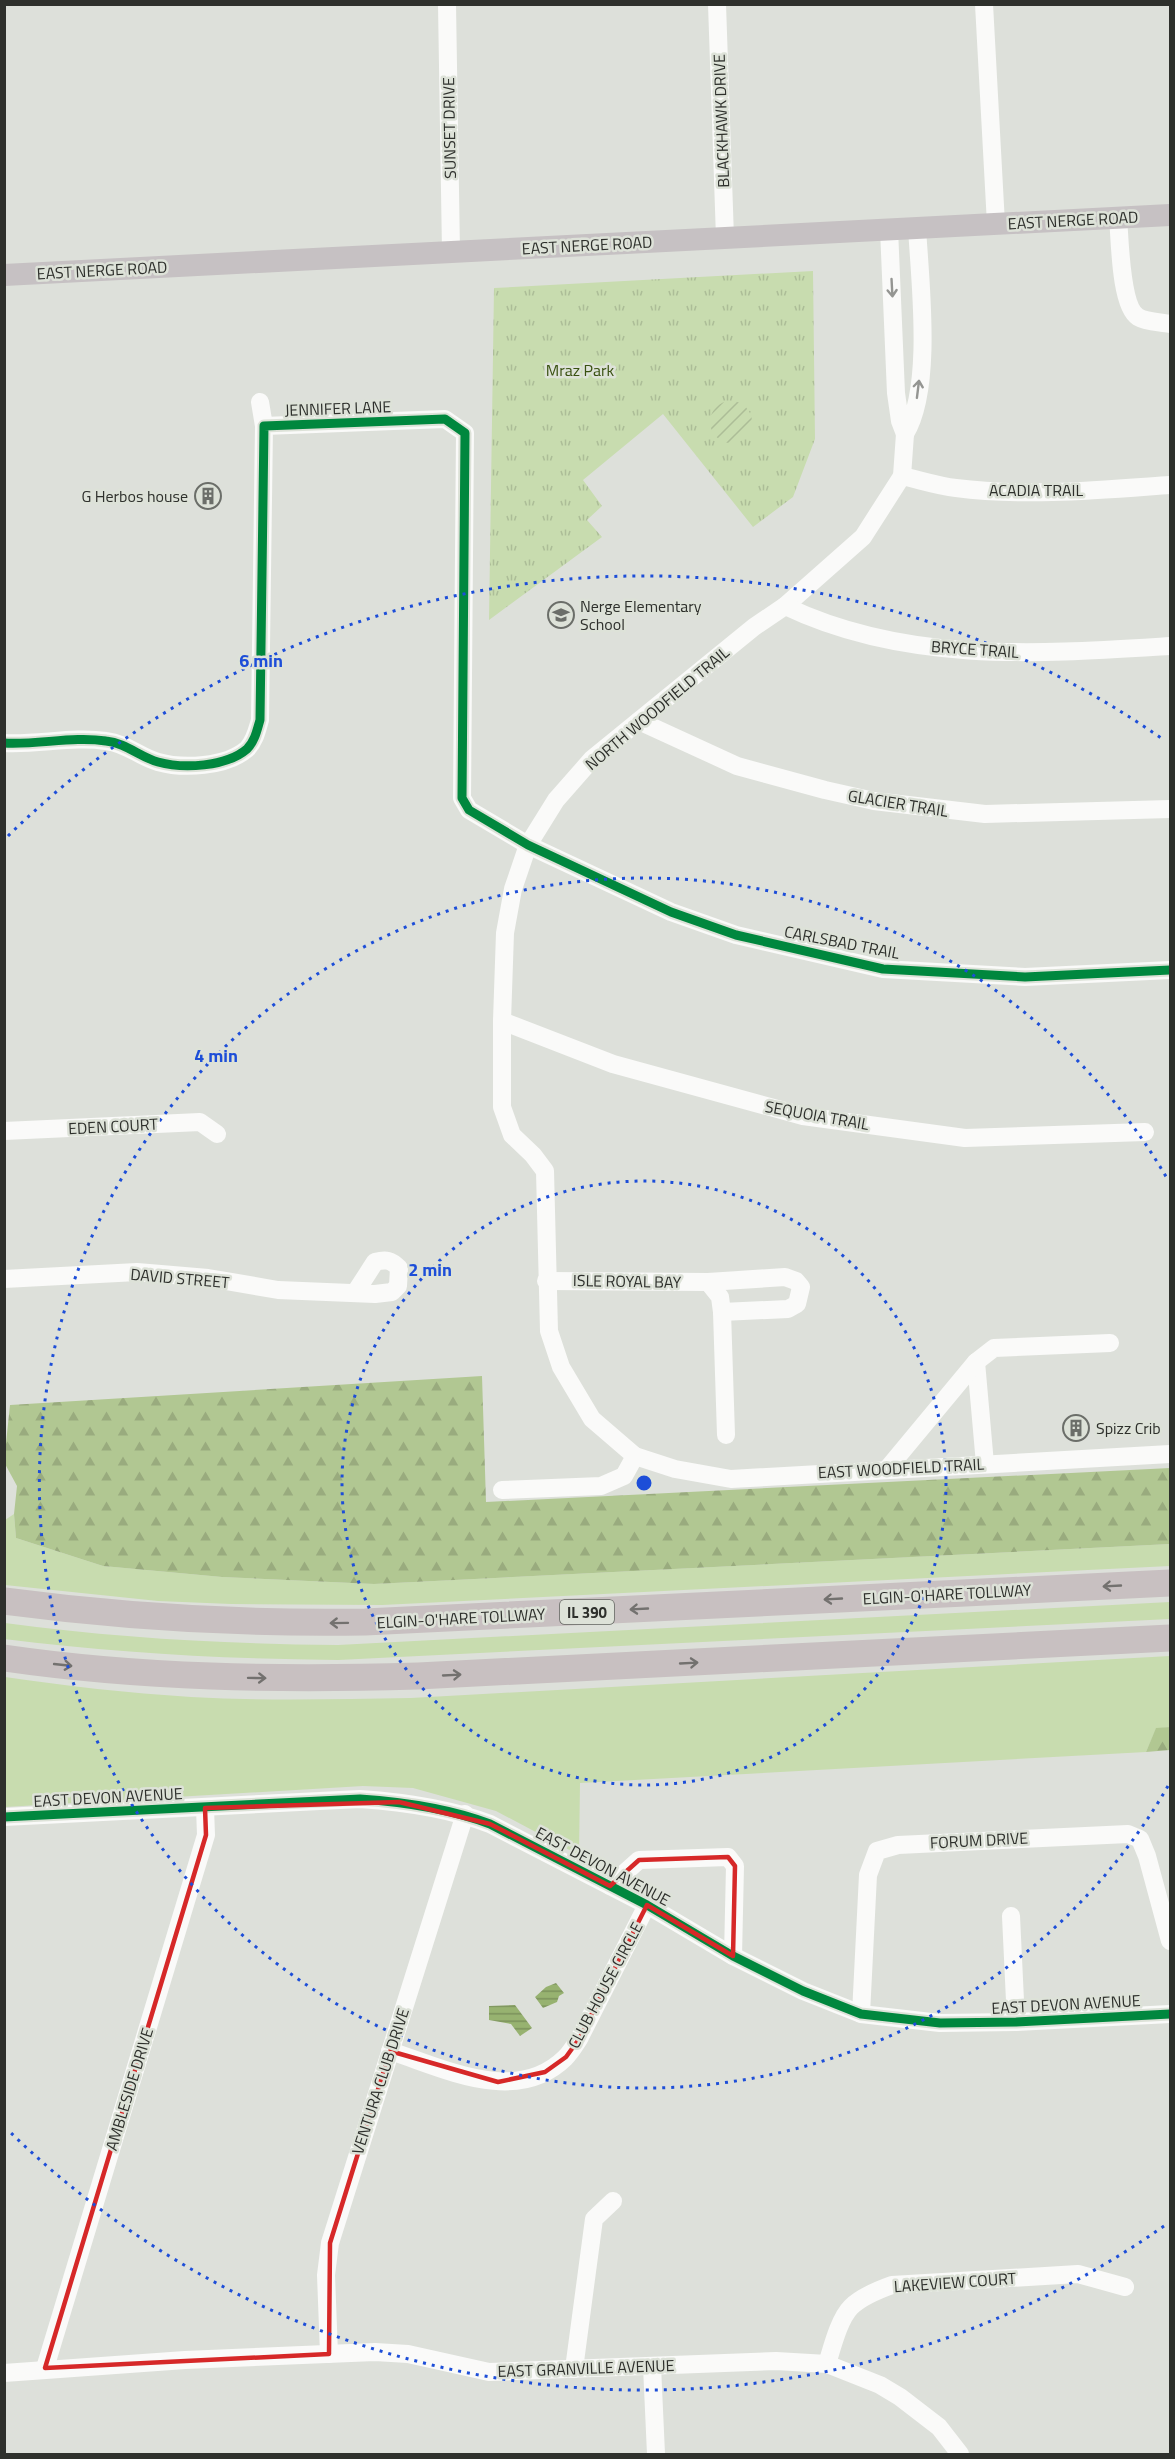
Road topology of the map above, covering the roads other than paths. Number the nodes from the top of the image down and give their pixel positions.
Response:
1 (447, 4) edge
2 (717, 4) edge
3 (984, 4) edge
4 (1170, 215) edge
5 (1118, 218) junction
6 (996, 224) junction
7 (917, 228) junction
8 (889, 229) junction
9 (725, 238) junction
10 (451, 252) junction
11 (4, 275) edge
12 (1170, 324) edge
13 (260, 402) dead end
14 (264, 426) junction
15 (905, 434) junction
16 (902, 476) junction
17 (1170, 486) edge
18 (785, 606) junction
19 (1170, 646) edge
20 (639, 721) junction
21 (4, 743) edge
22 (1170, 809) edge
23 (528, 845) junction
24 (1170, 970) edge
25 (502, 1021) junction
26 (4, 1131) edge
27 (1145, 1132) dead end
28 (217, 1134) dead end
29 (4, 1279) edge
30 (546, 1281) junction
31 (708, 1282) junction
32 (355, 1293) dead end
33 (722, 1312) junction
34 (1110, 1343) dead end
35 (976, 1362) junction
36 (726, 1436) dead end
37 (1170, 1454) edge
38 (635, 1456) junction
39 (985, 1464) junction
40 (888, 1468) junction
41 (502, 1490) dead end
42 (1170, 1583) edge
43 (4, 1601) edge
44 (1170, 1638) edge
45 (4, 1658) edge
46 (205, 1808) junction
47 (465, 1814) junction
48 (4, 1817) edge
49 (610, 1886) junction
50 (647, 1905) junction
51 (1011, 1916) dead end
52 (1170, 1941) edge
53 (733, 1956) junction
54 (861, 2014) junction
55 (1170, 2014) edge
56 (1017, 2022) junction
57 (390, 2051) junction
58 (613, 2201) dead end
59 (1125, 2287) dead end
60 (329, 2354) junction
61 (827, 2364) junction
62 (652, 2366) junction
63 (45, 2368) junction
64 (574, 2370) junction
65 (4, 2373) edge
66 (656, 2454) edge
67 (960, 2454) edge

1 - 10 street, SUNSET DRIVE
2 - 9 street, BLACKHAWK DRIVE
3 - 6 street
4 - 5 main road, EAST NERGE ROAD
5 - 6 main road, EAST NERGE ROAD
5 - 12 street
6 - 7 main road, EAST NERGE ROAD
7 - 8 main road, EAST NERGE ROAD
15 -> 7 street, NORTH WOODFIELD TRAIL
8 - 9 main road, EAST NERGE ROAD
8 -> 15 street, NORTH WOODFIELD TRAIL
9 - 10 main road, EAST NERGE ROAD
10 - 11 main road, EAST NERGE ROAD
13 - 14 street
14 - 21 street, JENNIFER LANE
14 - 23 street, JENNIFER LANE
15 - 16 street, NORTH WOODFIELD TRAIL
16 - 17 street, ACADIA TRAIL
16 - 18 street, NORTH WOODFIELD TRAIL
18 - 19 street, BRYCE TRAIL
18 - 20 street, NORTH WOODFIELD TRAIL
20 - 22 street, GLACIER TRAIL
20 - 23 street, NORTH WOODFIELD TRAIL
23 - 24 street, CARLSBAD TRAIL
23 - 25 street, NORTH WOODFIELD TRAIL
25 - 27 street, SEQUOIA TRAIL
25 - 30 street, NORTH WOODFIELD TRAIL
26 - 28 street, EDEN COURT
29 - 32 street, DAVID STREET
30 - 31 street, ISLE ROYAL BAY
30 - 38 street, NORTH WOODFIELD TRAIL
31 - 33 street
31 - 33 street, ISLE ROYAL BAY
33 - 36 street
34 - 35 street
35 - 39 street
35 - 40 street
37 - 39 street, EAST WOODFIELD TRAIL
38 - 40 street, EAST WOODFIELD TRAIL
38 - 41 street
39 - 40 street, EAST WOODFIELD TRAIL
42 -> 43 highway, ELGIN-O'HARE TOLLWAY / IL 390
45 -> 44 highway
46 - 47 street, EAST DEVON AVENUE
46 - 48 street, EAST DEVON AVENUE
46 - 63 street, AMBLESIDE DRIVE
47 - 49 street, EAST DEVON AVENUE
47 - 57 street, VENTURA CLUB DRIVE
49 - 50 street, EAST DEVON AVENUE
49 - 53 street, EAST DEVON AVENUE
50 - 53 street, EAST DEVON AVENUE
50 - 57 street, CLUB HOUSE CIRCLE
51 - 56 street
52 - 54 street, FORUM DRIVE
53 - 54 street, EAST DEVON AVENUE
54 - 56 street, EAST DEVON AVENUE
55 - 56 street, EAST DEVON AVENUE
57 - 60 street, VENTURA CLUB DRIVE
58 - 64 street
59 - 61 street, LAKEVIEW COURT
60 - 63 street, EAST GRANVILLE AVENUE
60 - 64 street, EAST GRANVILLE AVENUE
61 - 62 street, EAST GRANVILLE AVENUE
61 - 67 street, EAST GRANVILLE AVENUE
62 - 64 street, EAST GRANVILLE AVENUE
62 - 66 street
63 - 65 street, EAST GRANVILLE AVENUE

